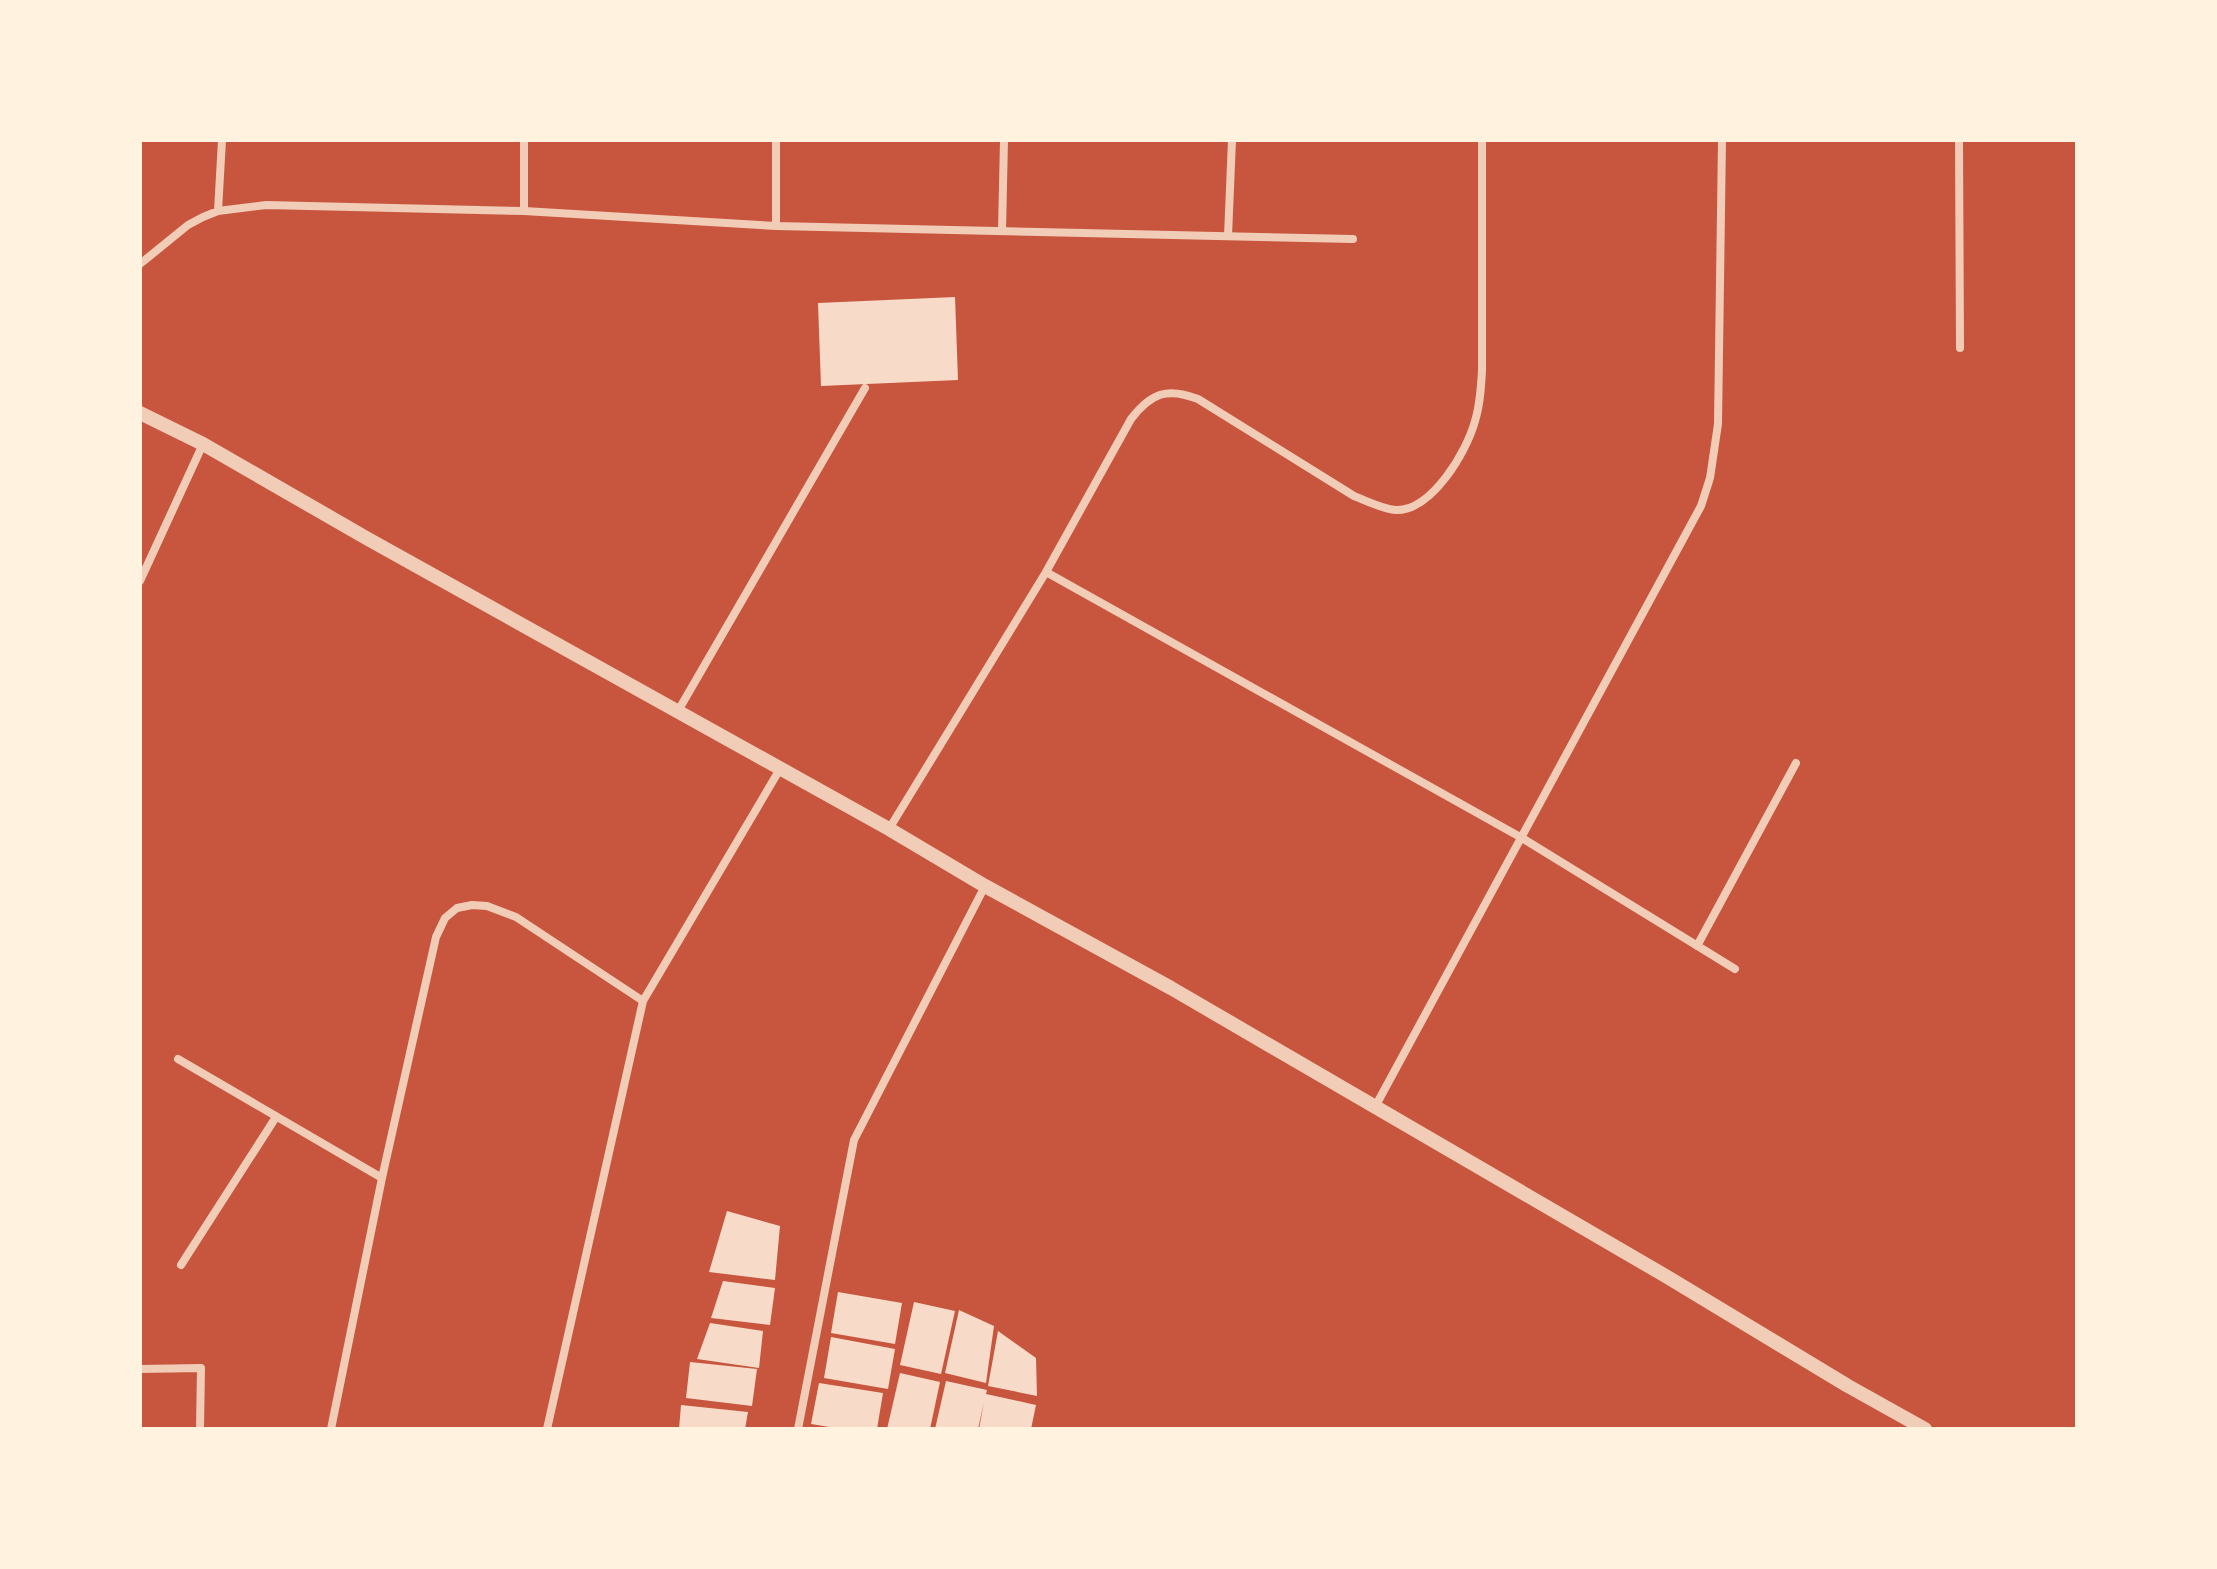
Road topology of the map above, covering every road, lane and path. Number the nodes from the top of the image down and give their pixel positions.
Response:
1 (222, 140) edge
2 (524, 140) edge
3 (776, 140) edge
4 (1004, 140) edge
5 (1232, 140) edge
6 (1482, 140) edge
7 (1722, 140) edge
8 (1959, 140) edge
9 (218, 211) junction
10 (524, 211) junction
11 (776, 226) junction
12 (1002, 231) junction
13 (1228, 236) junction
14 (1353, 239) dead end
15 (140, 264) edge
16 (1960, 348) dead end
17 (865, 388) dead end
18 (140, 413) edge
19 (203, 444) junction
20 (1046, 572) junction
21 (140, 581) edge
22 (678, 711) junction
23 (1796, 763) dead end
24 (780, 769) junction
25 (889, 829) junction
26 (1522, 838) junction
27 (985, 886) junction
28 (1697, 946) junction
29 (1735, 969) dead end
30 (643, 1001) junction
31 (178, 1059) dead end
32 (1375, 1107) junction
33 (276, 1117) junction
34 (382, 1178) junction
35 (181, 1265) dead end
36 (140, 1369) edge
37 (200, 1429) edge
38 (331, 1429) edge
39 (547, 1429) edge
40 (798, 1429) edge
41 (1925, 1429) edge

1 - 9 street
2 - 10 street
3 - 11 street
4 - 12 street
5 - 13 street
6 - 20 street
7 - 26 street
8 - 16 street
9 - 10 street
9 - 15 street
10 - 11 street
11 - 12 street
12 - 13 street
13 - 14 street
17 - 22 street
18 - 19 street
19 - 21 street
19 - 22 street
20 - 25 street
20 - 26 street
22 - 24 street
23 - 28 street
24 - 25 street
24 - 30 street
25 - 27 street
26 - 28 street
26 - 32 street
27 - 32 street
27 - 40 street
28 - 29 street
30 - 34 street
30 - 39 street
31 - 33 street
32 - 41 street
33 - 34 street
33 - 35 street
34 - 38 street
36 - 37 street

